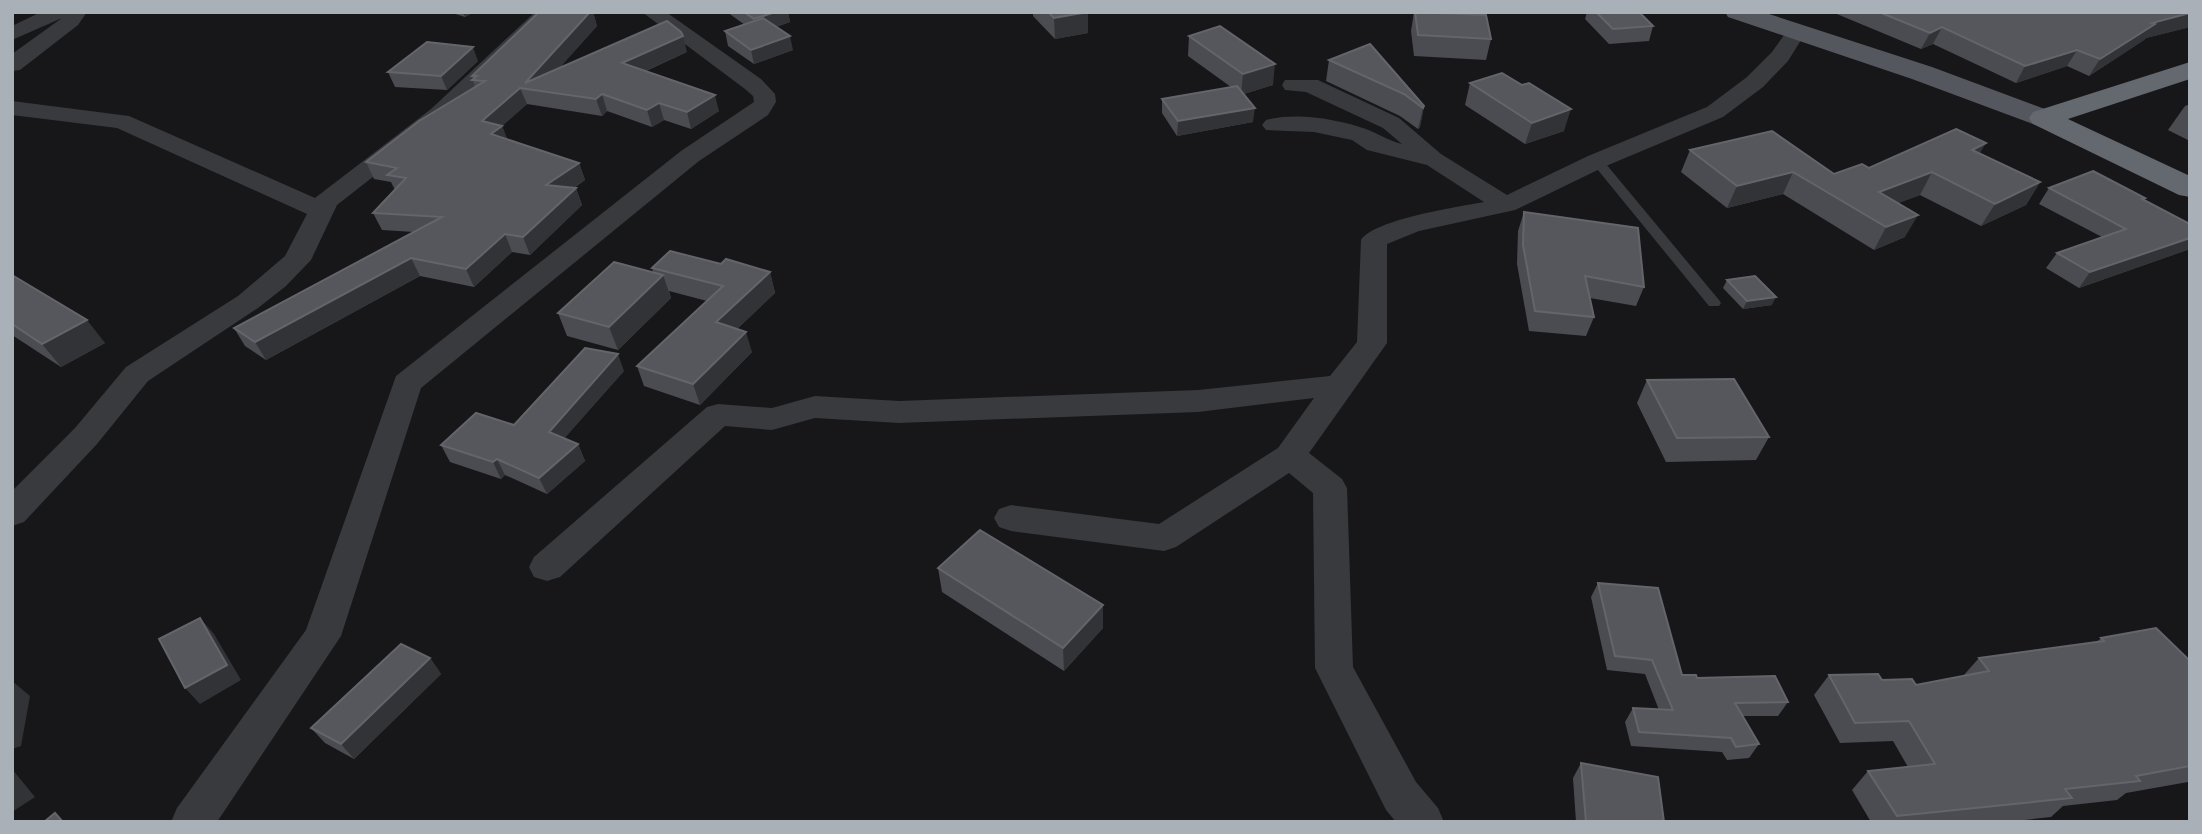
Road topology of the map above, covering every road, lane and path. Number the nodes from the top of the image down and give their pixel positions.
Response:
1 (58, 12) edge
2 (77, 12) edge
3 (547, 12) edge
4 (652, 12) edge
5 (1737, 12) edge
6 (1796, 32) junction
7 (12, 34) edge
8 (12, 65) edge
9 (2190, 70) edge
10 (1293, 85) dead end
11 (12, 108) edge
12 (2043, 118) junction
13 (1275, 124) dead end
14 (1436, 160) junction
15 (1597, 161) junction
16 (2190, 188) edge
17 (1506, 205) junction
18 (320, 210) junction
19 (1714, 303) dead end
20 (1339, 385) junction
21 (1290, 456) junction
22 (12, 513) edge
23 (1011, 518) dead end
24 (547, 567) dead end
25 (192, 822) edge
26 (1423, 822) edge

1 - 7 street
2 - 8 street
3 - 18 street
4 - 25 street
5 - 6 main road
6 - 12 main road
6 - 15 street
9 - 12 highway
10 - 14 street
11 - 18 street
12 - 16 highway
13 - 14 street
14 - 17 street
15 - 17 street
15 - 19 lane
17 - 20 street
18 - 22 street
20 - 21 street
20 - 24 street
21 - 23 street
21 - 26 street

